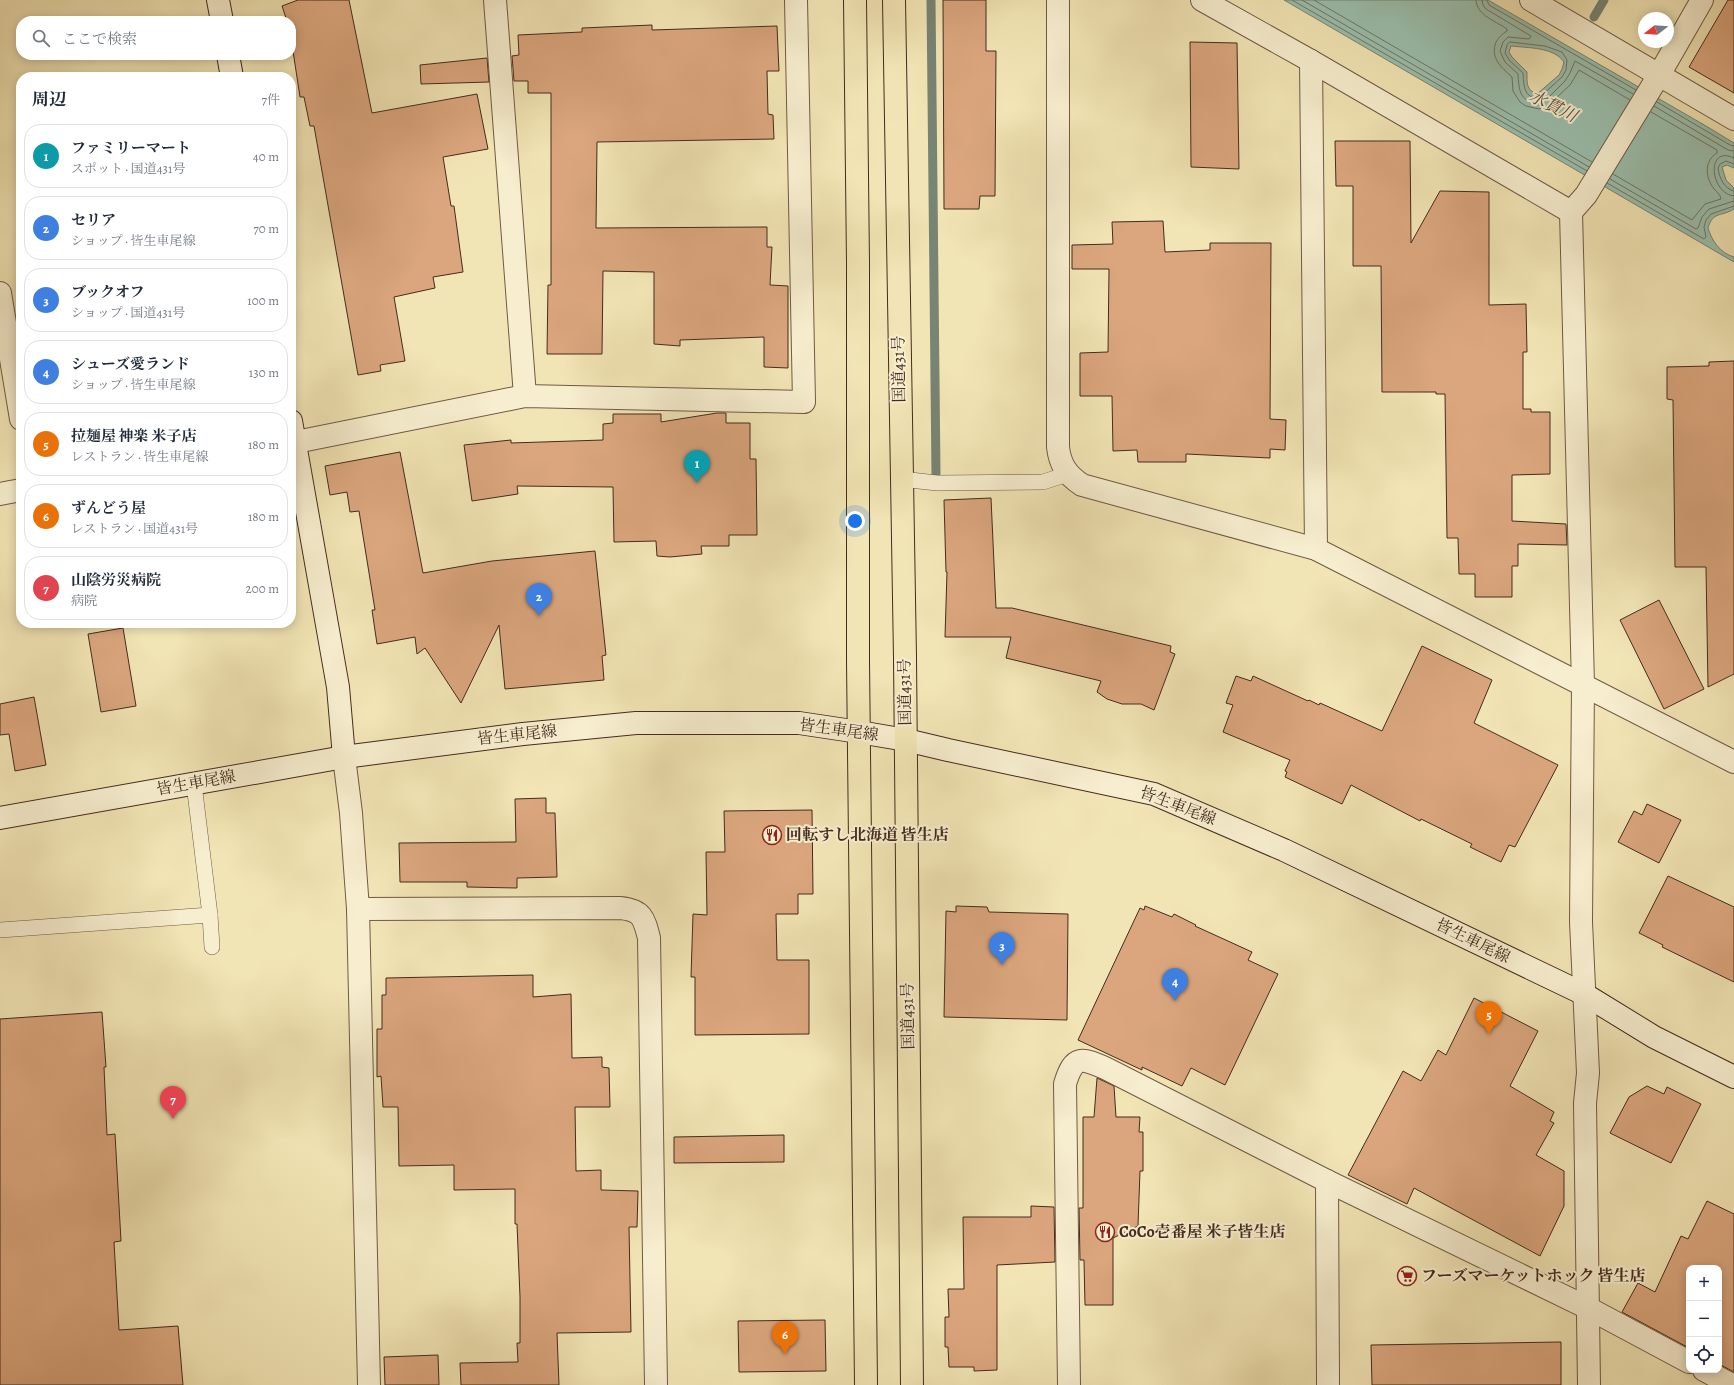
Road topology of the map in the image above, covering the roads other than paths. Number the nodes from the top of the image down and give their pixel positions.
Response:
1 (218, 0) edge
2 (495, 0) edge
3 (796, 0) edge
4 (855, 0) edge
5 (894, 0) edge
6 (1058, 0) edge
7 (1202, 0) edge
8 (1531, 0) edge
9 (1702, 0) edge
10 (221, 16) edge
11 (229, 60) edge
12 (1311, 61) junction
13 (231, 72) edge
14 (1656, 80) junction
15 (1734, 120) edge
16 (1571, 212) junction
17 (0, 293) edge
18 (16, 389) edge
19 (525, 396) junction
20 (296, 442) edge
21 (296, 459) edge
22 (1068, 474) junction
23 (901, 478) junction
24 (16, 491) edge
25 (0, 494) edge
26 (1316, 549) junction
27 (1583, 684) junction
28 (859, 732) junction
29 (906, 740) junction
30 (344, 757) junction
31 (1734, 762) edge
32 (194, 784) junction
33 (0, 818) edge
34 (358, 909) junction
35 (210, 915) junction
36 (0, 930) edge
37 (212, 947) dead end
38 (1584, 994) junction
39 (1734, 1077) edge
40 (1327, 1181) junction
41 (1588, 1308) junction
42 (1686, 1360) edge
43 (1710, 1373) edge
44 (369, 1385) edge
45 (656, 1385) edge
46 (866, 1385) edge
47 (912, 1385) edge
48 (1069, 1385) edge
49 (1328, 1385) edge
50 (1589, 1385) edge
51 (1732, 1385) edge

1 - 10 street
2 - 19 street
3 - 19 street
4 - 28 highway
5 - 23 highway, 国道431号
6 - 22 street
7 - 12 street
8 - 14 street
9 - 14 street
11 - 13 street
12 - 16 street
12 - 26 street
14 - 15 street
14 - 16 street
16 - 27 street
17 - 18 street
19 - 20 street
21 - 30 street
22 - 23 lane
22 - 26 street
23 - 29 highway, 国道431号
24 - 25 street
26 - 27 street
27 - 31 street
27 - 38 street
28 - 29 street, 皆生車尾線
28 - 30 street, 皆生車尾線
28 - 46 highway
29 - 38 street, 皆生車尾線
29 - 47 highway, 国道431号
30 - 32 street, 皆生車尾線
30 - 34 street
32 - 33 street, 皆生車尾線
32 - 35 lane
34 - 44 street
34 - 45 street
35 - 36 lane
35 - 37 lane
38 - 39 street, 皆生車尾線
38 - 41 street
40 - 41 street
40 - 48 street
40 - 49 street
41 - 42 street
41 - 50 street
43 - 51 street

